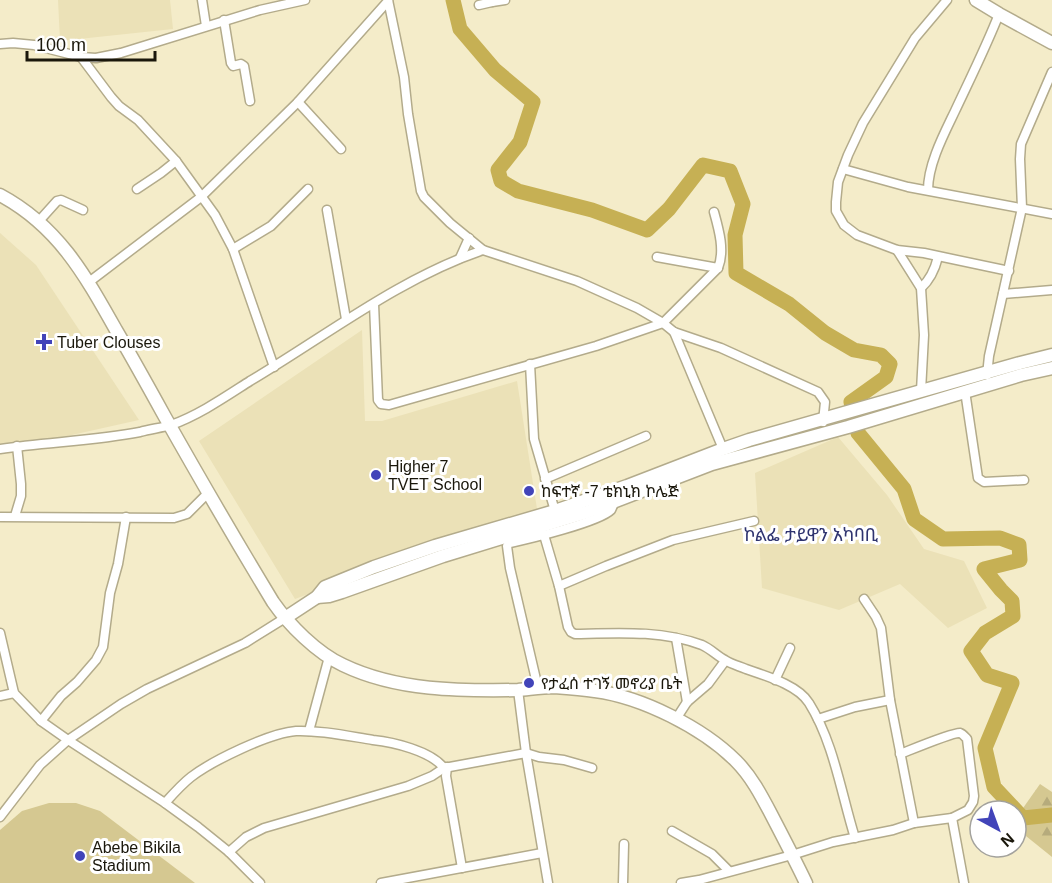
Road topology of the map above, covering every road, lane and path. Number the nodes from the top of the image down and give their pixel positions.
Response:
1 (202, 0) edge
2 (305, 0) edge
3 (388, 0) edge
4 (505, 0) edge
5 (947, 0) edge
6 (976, 0) edge
7 (492, 1) edge
8 (479, 4) dead end
9 (999, 14) junction
10 (224, 20) junction
11 (206, 26) junction
12 (1052, 43) edge
13 (0, 44) edge
14 (81, 57) junction
15 (1052, 72) edge
16 (250, 101) dead end
17 (298, 102) junction
18 (341, 149) dead end
19 (176, 161) junction
20 (843, 170) junction
21 (137, 189) dead end
22 (308, 189) dead end
23 (928, 190) junction
24 (0, 195) edge
25 (201, 197) junction
26 (1023, 208) junction
27 (83, 210) dead end
28 (327, 210) dead end
29 (714, 212) dead end
30 (1052, 214) edge
31 (39, 221) junction
32 (469, 238) junction
33 (233, 249) junction
34 (483, 250) junction
35 (897, 250) junction
36 (938, 256) junction
37 (657, 257) dead end
38 (460, 258) junction
39 (718, 268) junction
40 (1009, 271) junction
41 (89, 282) junction
42 (921, 288) junction
43 (1052, 290) edge
44 (1003, 294) junction
45 (374, 304) junction
46 (346, 320) junction
47 (663, 323) junction
48 (674, 332) junction
49 (1052, 355) edge
50 (530, 364) junction
51 (274, 367) junction
52 (1052, 368) edge
53 (988, 379) junction
54 (966, 391) junction
55 (921, 392) junction
56 (823, 420) junction
57 (170, 425) junction
58 (823, 434) junction
59 (646, 436) dead end
60 (17, 446) junction
61 (0, 449) edge
62 (723, 449) junction
63 (545, 479) junction
64 (1024, 480) dead end
65 (209, 492) junction
66 (555, 511) junction
67 (15, 516) junction
68 (0, 517) edge
69 (126, 517) junction
70 (754, 521) dead end
71 (537, 527) junction
72 (559, 586) junction
73 (864, 599) dead end
74 (285, 618) junction
75 (0, 633) edge
76 (676, 638) junction
77 (790, 648) dead end
78 (329, 657) junction
79 (725, 661) junction
80 (775, 680) junction
81 (538, 688) junction
82 (518, 690) junction
83 (14, 693) junction
84 (0, 696) edge
85 (890, 700) junction
86 (687, 702) junction
87 (676, 719) junction
88 (818, 719) junction
89 (41, 721) junction
90 (309, 731) junction
91 (68, 740) junction
92 (526, 753) junction
93 (900, 754) junction
94 (445, 768) junction
95 (592, 768) dead end
96 (165, 803) junction
97 (1, 813) edge
98 (952, 818) junction
99 (914, 823) junction
100 (672, 831) dead end
101 (855, 838) junction
102 (624, 844) dead end
103 (229, 852) junction
104 (542, 853) junction
105 (792, 855) junction
106 (462, 868) junction
107 (729, 871) junction
108 (260, 883) edge
109 (381, 883) edge
110 (548, 883) edge
111 (623, 883) edge
112 (681, 883) edge
113 (806, 883) edge
114 (964, 883) edge

1 - 11 street
2 - 10 street
3 - 17 street
3 - 32 street
4 - 7 street
5 - 20 street
6 - 9 main road
7 - 8 street
9 - 12 main road
9 - 23 street
10 - 11 street
10 - 16 street
11 - 14 street
13 - 14 street
14 - 19 street
15 - 26 street
17 - 18 street
17 - 25 street
19 - 21 street
19 - 25 street
20 - 23 street
20 - 35 street
22 - 33 street
23 - 26 street
24 - 31 main road
25 - 33 street
25 - 41 street
26 - 30 street
26 - 40 street
27 - 31 street
28 - 46 street
29 - 39 street
31 - 41 main road
32 - 34 street
32 - 38 street
33 - 51 street
34 - 38 street
34 - 47 street
35 - 36 street
35 - 42 street
36 - 40 street
36 - 42 street
37 - 39 street
38 - 45 street
39 - 47 street
40 - 44 street
41 - 57 main road
42 - 55 street
43 - 44 street
44 - 53 street
45 - 46 street
45 - 50 street
46 - 51 street
47 - 48 street
47 - 50 street
48 - 56 street
48 - 62 street
49 - 53 main road
50 - 63 street
51 - 57 street
52 - 53 main road
53 - 54 main road
53 - 55 main road
54 - 58 main road
54 - 64 street
55 - 56 main road
56 - 58 street
56 - 62 main road
57 - 60 street
57 - 65 main road
58 - 71 main road
59 - 63 street
60 - 61 street
60 - 67 street
62 - 66 main road
63 - 66 street
65 - 69 street
65 - 74 main road
66 - 71 main road
67 - 68 street
67 - 69 street
69 - 89 street
70 - 72 street
71 - 72 street
71 - 74 main road
71 - 81 street
72 - 76 street
73 - 85 street
74 - 78 main road
74 - 91 street
75 - 83 street
76 - 79 street
76 - 86 street
77 - 80 street
78 - 82 main road
78 - 90 street
79 - 80 street
79 - 86 street
80 - 88 street
81 - 82 main road
81 - 87 main road
82 - 92 street
83 - 84 street
83 - 89 street
85 - 88 street
85 - 93 street
86 - 87 street
87 - 105 main road
88 - 101 street
89 - 91 street
90 - 94 street
90 - 96 street
91 - 96 street
91 - 97 street
92 - 94 street
92 - 95 street
92 - 104 street
93 - 98 street
93 - 99 street
94 - 103 street
94 - 106 street
96 - 103 street
98 - 99 street
98 - 114 street
99 - 101 street
100 - 107 street
101 - 105 street
102 - 111 street
103 - 108 street
104 - 106 street
104 - 110 street
105 - 107 street
105 - 113 main road
106 - 109 street
107 - 112 street

